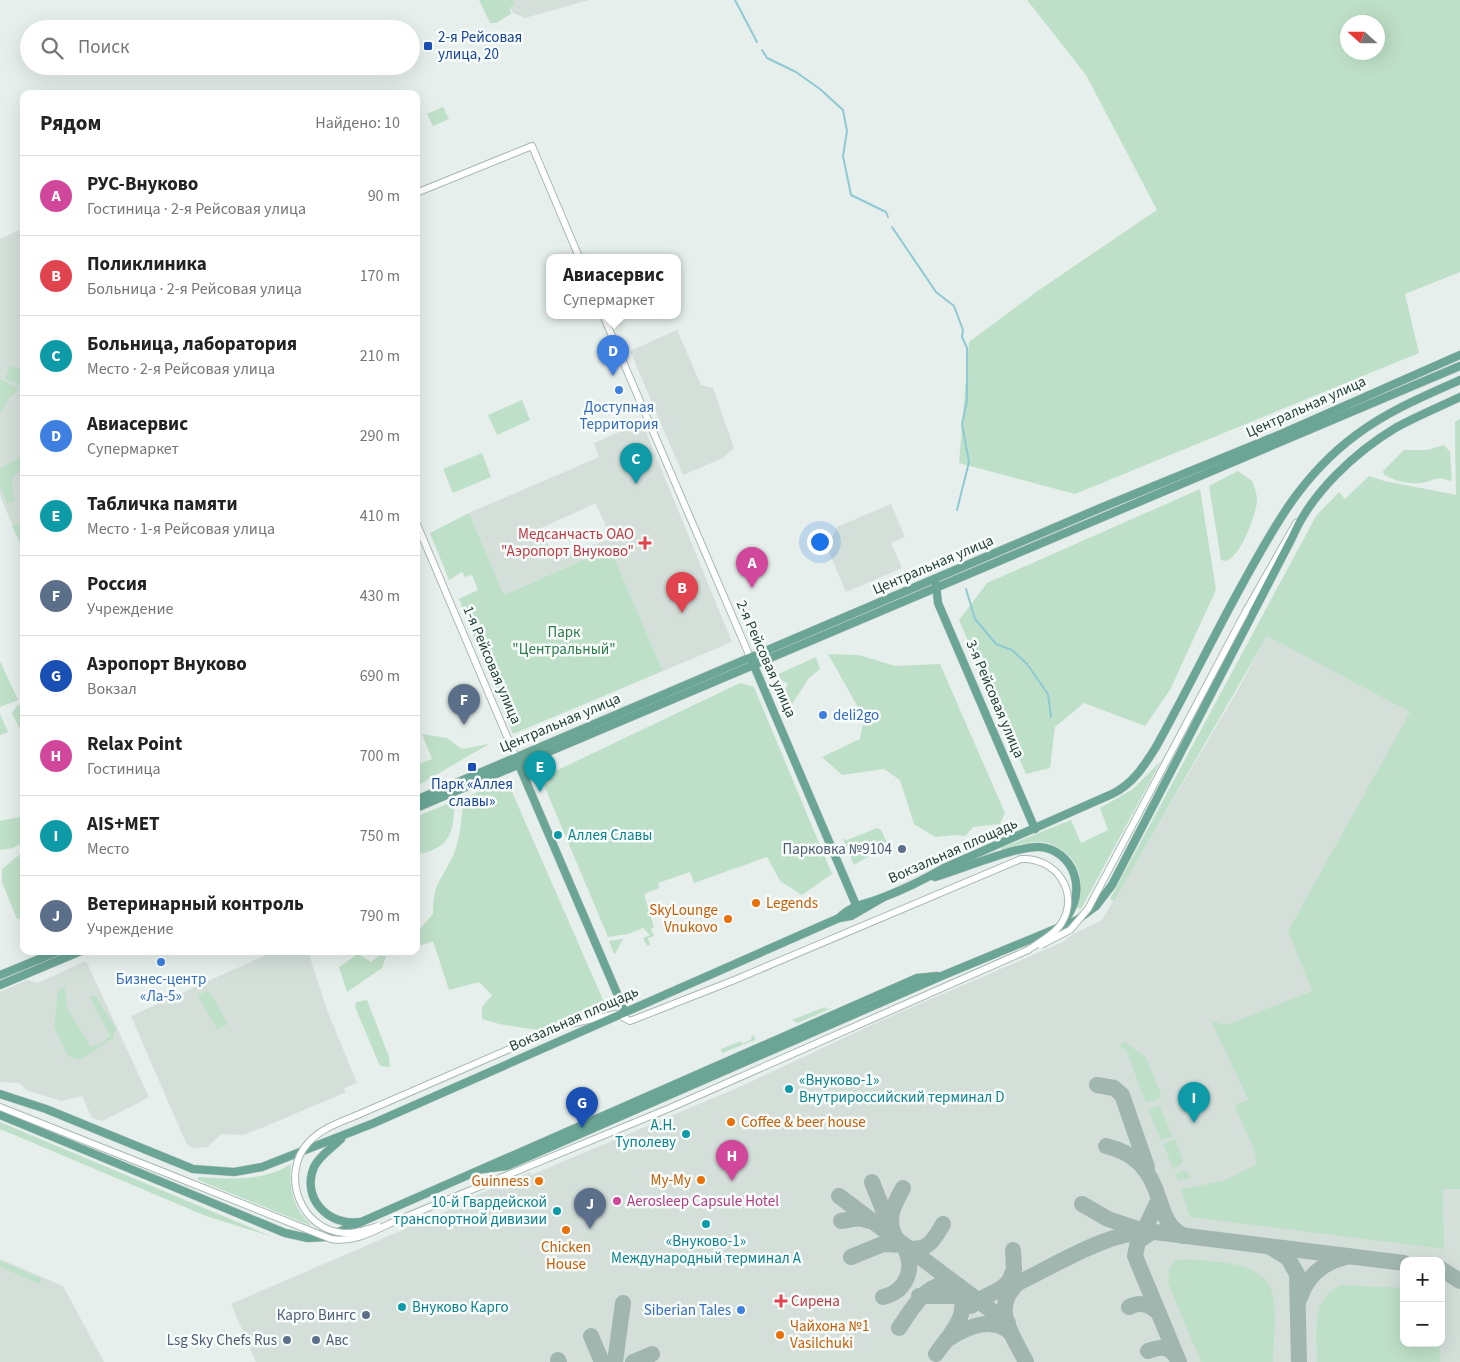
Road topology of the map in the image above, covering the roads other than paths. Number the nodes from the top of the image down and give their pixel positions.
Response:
1 (420, 191) edge
2 (578, 254) edge
3 (605, 319) edge
4 (1460, 355) edge
5 (1460, 366) edge
6 (1460, 380) edge
7 (1460, 397) edge
8 (1301, 517) junction
9 (420, 531) edge
10 (936, 578) junction
11 (935, 588) junction
12 (750, 657) junction
13 (754, 665) junction
14 (518, 761) junction
15 (420, 798) edge
16 (420, 806) edge
17 (1036, 829) junction
18 (922, 881) junction
19 (882, 898) junction
20 (856, 905) junction
21 (839, 918) junction
22 (1058, 928) junction
23 (1028, 950) junction
24 (49, 955) edge
25 (70, 955) edge
26 (0, 975) edge
27 (944, 975) junction
28 (0, 984) edge
29 (622, 1013) junction
30 (810, 1025) junction
31 (804, 1037) junction
32 (675, 1085) junction
33 (0, 1094) edge
34 (667, 1097) junction
35 (0, 1107) edge
36 (0, 1115) edge
37 (346, 1134) junction
38 (484, 1169) junction
39 (378, 1216) junction
40 (391, 1223) junction

1 - 2 street
3 - 12 street, 2-я Рейсовая улица
4 - 10 main road, Центральная улица
5 - 11 main road, Центральная улица
6 - 17 main road, Вокзальная площадь
7 - 8 main road
8 - 22 main road
8 - 23 street, bridge
9 - 14 street, 1-я Рейсовая улица
10 - 11 main road, 3-я Рейсовая улица
10 - 12 main road, Центральная улица
11 - 13 main road, Центральная улица
11 - 17 main road, 3-я Рейсовая улица
12 - 13 main road, 2-я Рейсовая улица
12 - 14 main road, Центральная улица
13 - 14 main road, Центральная улица
13 - 20 main road, 2-я Рейсовая улица
14 - 15 main road, Центральная улица
14 - 16 main road, Центральная улица
14 - 29 main road, 1-я Рейсовая улица
17 - 18 main road, Вокзальная площадь
18 - 19 main road, Вокзальная площадь
18 - 22 main road
19 - 20 main road, Вокзальная площадь
19 - 21 main road, Вокзальная площадь
20 - 21 main road, Вокзальная площадь
21 - 29 main road, Вокзальная площадь
22 - 27 main road
23 - 29 street, bridge
23 - 40 street
24 - 26 main road
25 - 28 main road
27 - 30 main road
27 - 31 main road
29 - 37 main road, Вокзальная площадь
29 - 40 street, bridge
30 - 31 main road
30 - 32 main road
31 - 34 main road
32 - 34 main road
32 - 38 main road
33 - 37 main road, Вокзальная площадь
34 - 38 main road
35 - 40 street, bridge
36 - 39 main road
37 - 39 main road
38 - 39 main road

